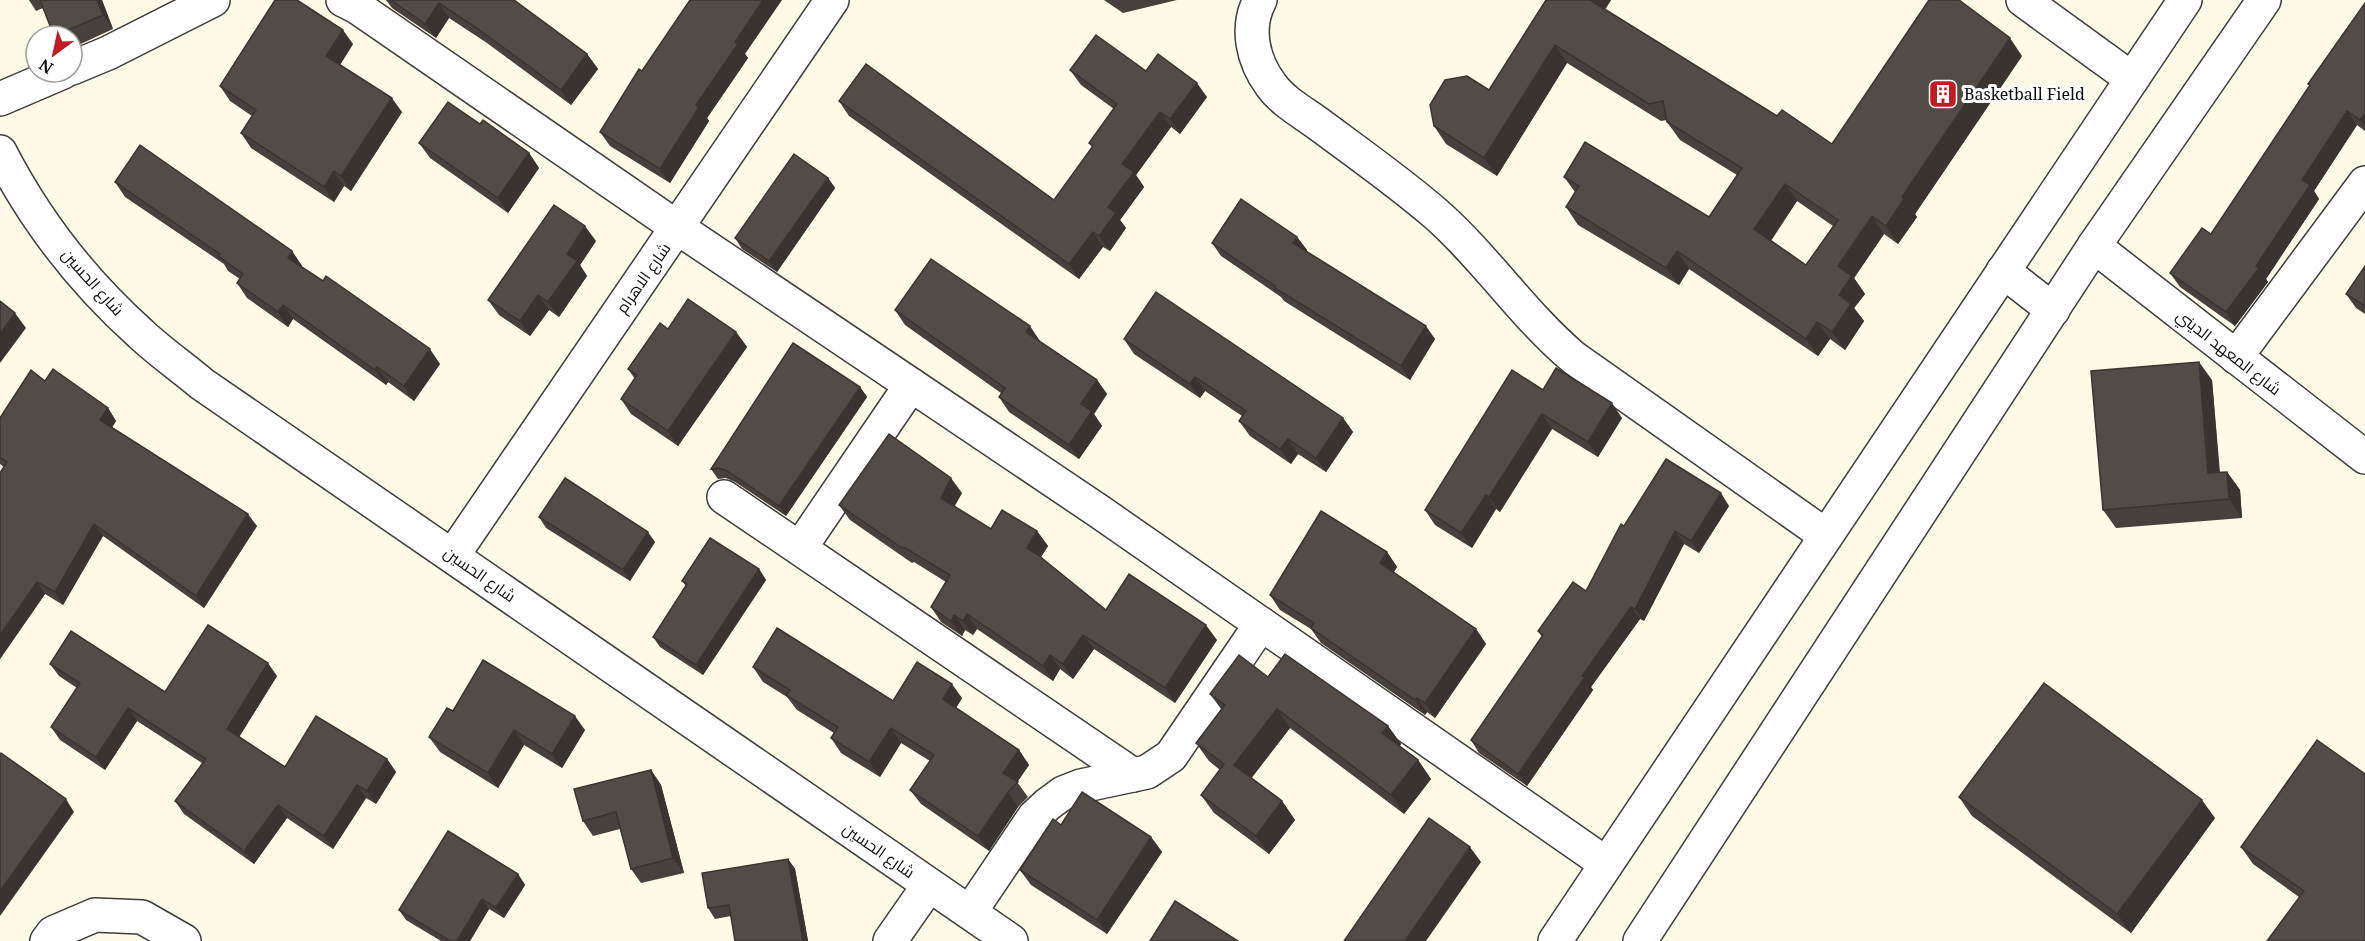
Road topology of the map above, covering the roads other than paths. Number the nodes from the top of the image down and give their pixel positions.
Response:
1 (213, 0) edge
2 (832, 0) edge
3 (1260, 0) edge
4 (2023, 0) edge
5 (2185, 0) edge
6 (2264, 0) edge
7 (354, 2) edge
8 (84, 63) edge
9 (2132, 79) junction
10 (35, 84) edge
11 (0, 99) edge
12 (0, 152) edge
13 (2365, 183) edge
14 (678, 228) junction
15 (2094, 246) junction
16 (2003, 271) junction
17 (2053, 310) junction
18 (2236, 357) junction
19 (911, 385) junction
20 (2365, 457) edge
21 (724, 497) dead end
22 (1826, 535) junction
23 (800, 548) junction
24 (453, 555) junction
25 (1261, 624) junction
26 (1133, 775) junction
27 (1605, 863) junction
28 (929, 885) junction
29 (970, 912) junction
30 (47, 941) edge
31 (184, 941) edge
32 (890, 941) edge
33 (1011, 941) edge
34 (1555, 941) edge
35 (1640, 941) edge

1 - 8 street
2 - 14 street, شارع الاهرام
3 - 22 street
4 - 9 street
5 - 9 street
6 - 15 street
7 - 14 street
9 - 16 street
10 - 11 street
12 - 24 street, شارع الحسين
13 - 18 street
14 - 19 street
14 - 24 street, شارع الاهرام
15 - 17 street
15 - 18 street, شارع المعهد الديني
16 - 17 street
16 - 22 street
17 - 35 street
18 - 20 street, شارع المعهد الديني
19 - 23 street
19 - 25 street
21 - 23 street
22 - 27 street
23 - 26 street
24 - 28 street, شارع الحسين
25 - 26 street
25 - 27 street
26 - 29 street
27 - 34 street
28 - 29 street, شارع الحسين
28 - 32 street
29 - 33 street, شارع الحسين
30 - 31 street

